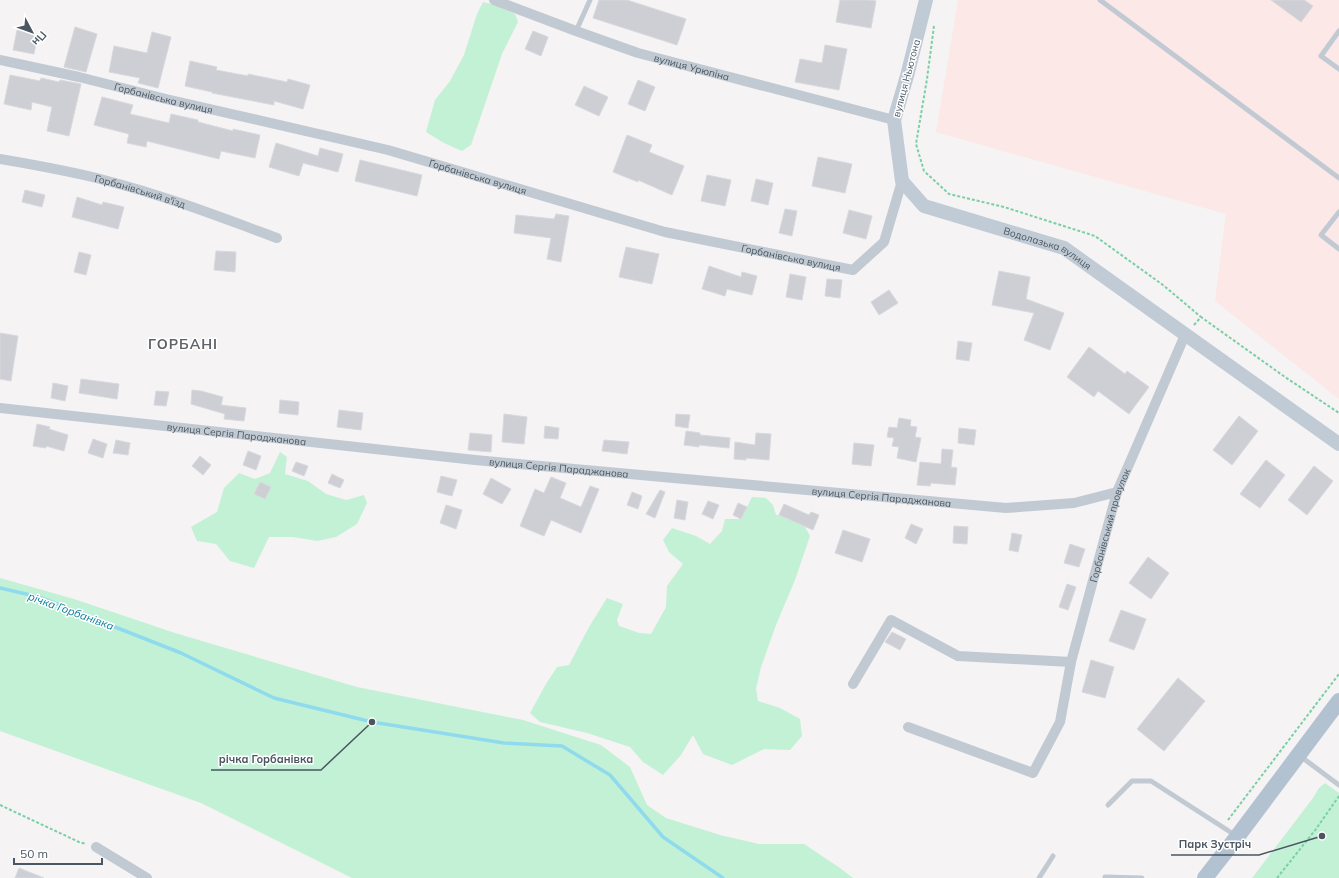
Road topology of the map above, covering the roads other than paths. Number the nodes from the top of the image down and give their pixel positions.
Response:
1 (494, 0) edge
2 (590, 0) edge
3 (926, 0) edge
4 (1100, 0) edge
5 (576, 31) junction
6 (1339, 31) edge
7 (0, 60) edge
8 (1339, 69) edge
9 (894, 120) junction
10 (0, 160) edge
11 (1339, 178) edge
12 (902, 181) junction
13 (1339, 212) edge
14 (276, 238) dead end
15 (1339, 249) edge
16 (1185, 335) junction
17 (0, 408) edge
18 (1339, 444) edge
19 (1117, 492) junction
20 (1072, 662) junction
21 (853, 684) dead end
22 (1339, 701) edge
23 (908, 727) dead end
24 (1299, 756) junction
25 (1339, 786) edge
26 (1108, 805) dead end
27 (1237, 837) junction
28 (96, 847) road end
29 (1053, 856) dead end
30 (141, 876) edge
31 (1105, 877) dead end
32 (1039, 878) edge
33 (1142, 878) edge
34 (1204, 878) edge

1 - 5 street, вулиця Урюпіна
2 - 5 lane
3 - 9 street, вулиця Ньютона
4 - 11 lane
5 - 9 street, вулиця Урюпіна
6 - 8 lane
7 - 12 street, Горбанівська вулиця
9 - 12 street, вулиця Ньютона
10 - 14 street, Горбанівський в'їзд
12 - 16 street, Водолазька вулиця
13 - 15 lane
16 - 18 street
16 - 19 street, Горбанівський провулок
17 - 19 street, вулиця Сергія Параджанова
19 - 20 street, Горбанівський провулок
20 - 21 street
20 - 23 street, Горбанівський провулок
22 - 24 main road
24 - 25 lane
24 - 27 main road
26 - 27 lane
27 - 34 main road
28 - 30 street
29 - 32 lane
31 - 33 lane

